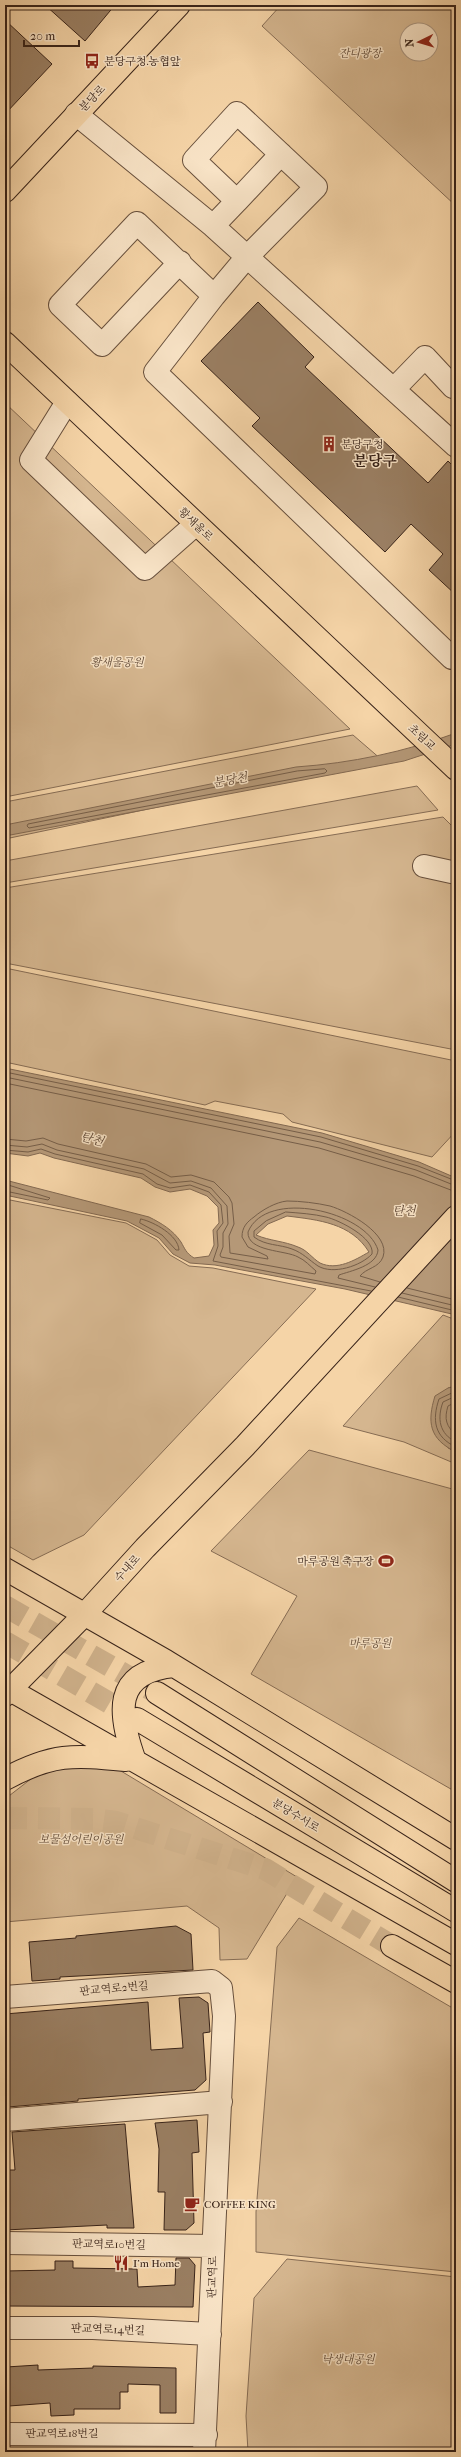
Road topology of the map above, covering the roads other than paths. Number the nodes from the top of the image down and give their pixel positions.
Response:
1 (179, 5) edge
2 (76, 114) junction
3 (281, 154) junction
4 (5, 191) edge
5 (237, 201) junction
6 (213, 226) junction
7 (246, 258) junction
8 (180, 262) junction
9 (214, 296) junction
10 (5, 343) edge
11 (454, 387) dead end
12 (394, 389) junction
13 (68, 402) junction
14 (456, 446) edge
15 (196, 524) junction
16 (456, 657) edge
17 (387, 705) joint
18 (456, 769) edge
19 (424, 866) dead end
20 (456, 873) edge
21 (456, 1217) edge
22 (5, 1569) edge
23 (85, 1614) junction
24 (174, 1666) junction
25 (7, 1691) edge
26 (157, 1693) tunnel mouth
27 (137, 1719) tunnel mouth
28 (135, 1761) junction
29 (5, 1778) edge
30 (456, 1839) edge
31 (456, 1881) edge
32 (456, 1911) edge
33 (456, 1944) edge
34 (392, 1946) tunnel mouth
35 (456, 1982) edge
36 (221, 1988) joint
37 (5, 1997) edge
38 (221, 2102) junction
39 (5, 2120) edge
40 (5, 2243) edge
41 (213, 2246) junction
42 (5, 2328) edge
43 (210, 2334) junction
44 (5, 2434) edge
45 (118, 2443) edge
46 (205, 2444) edge

1 - 2 main road, 분당로
2 - 4 main road, 분당로
2 - 6 street
3 - 5 street
3 - 5 street
3 - 7 street
5 - 6 street
6 - 7 street
7 - 9 street
7 - 12 street
8 - 8 street
8 - 9 street
9 - 16 street
10 - 13 main road, 황새울로
11 - 12 street
12 - 14 street
13 - 15 main road, 황새울로
13 - 15 street
15 - 17 main road, 황새울로
17 - 18 main road, 초림교
19 - 20 street
21 - 23 main road, 수내로
22 - 23 main road
23 - 24 main road
23 - 25 main road, 수내로
24 - 28 main road
24 - 30 main road
25 - 28 main road
26 - 31 main road
27 - 32 main road, 분당수서로
28 - 29 main road
28 - 33 main road
34 - 35 main road
36 - 37 street, 판교역로2번길
36 - 38 street, 판교역로
38 - 39 street
38 - 41 street, 판교역로
40 - 41 street, 판교역로10번길
41 - 43 street, 판교역로
42 - 43 street, 판교역로14번길
43 - 46 street, 판교역로
44 - 45 street, 판교역로18번길
45 - 46 street, 판교역로18번길

